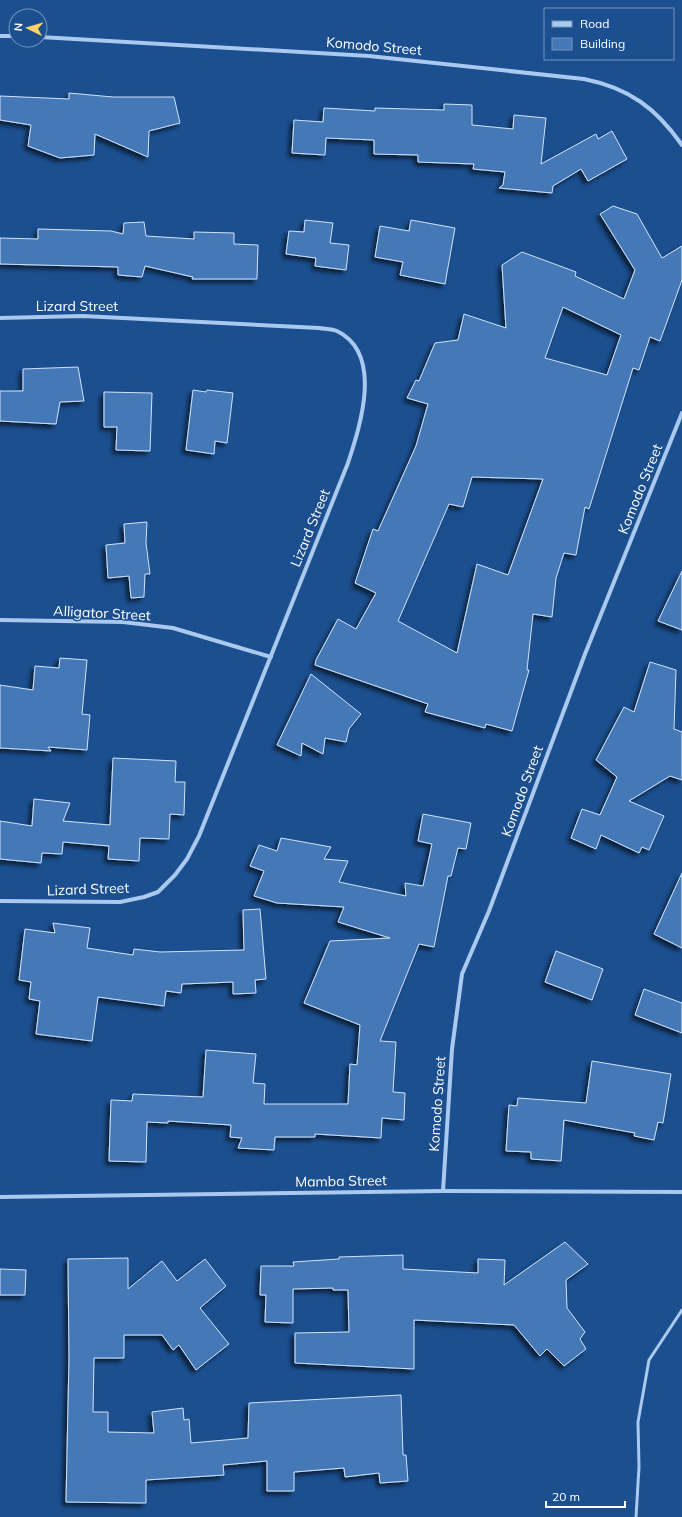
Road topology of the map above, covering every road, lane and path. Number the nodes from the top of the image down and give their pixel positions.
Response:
1 (48, 37) edge
2 (682, 145) edge
3 (0, 318) edge
4 (682, 414) edge
5 (0, 620) edge
6 (271, 657) junction
7 (0, 901) edge
8 (443, 1191) junction
9 (682, 1192) edge
10 (0, 1197) edge
11 (682, 1310) edge
12 (636, 1517) edge

1 - 2 street, Komodo Street
3 - 6 street, Lizard Street
4 - 8 street, Komodo Street
5 - 6 street, Alligator Street
6 - 7 street, Lizard Street
8 - 9 street, Mamba Street
8 - 10 street, Mamba Street
11 - 12 lane

